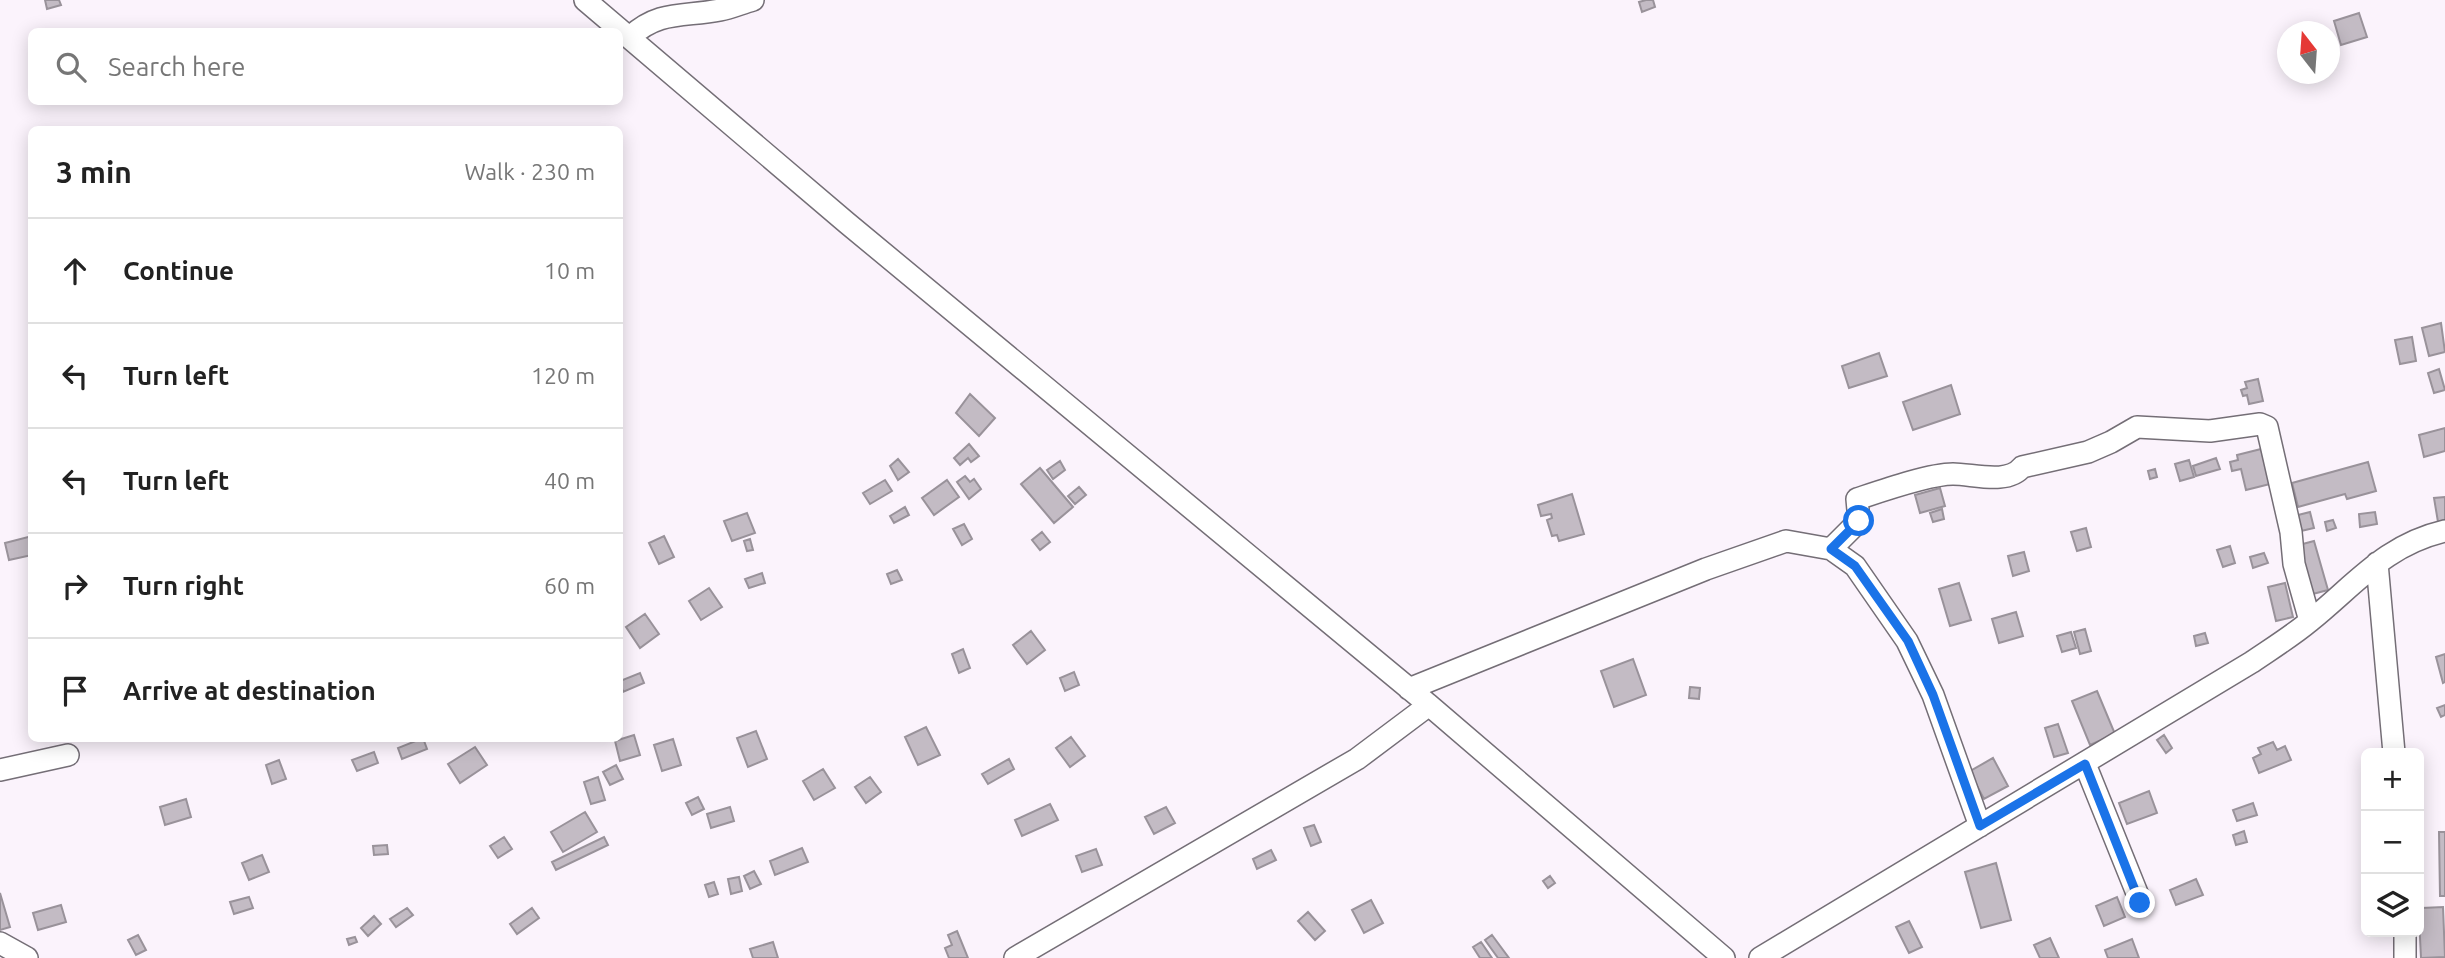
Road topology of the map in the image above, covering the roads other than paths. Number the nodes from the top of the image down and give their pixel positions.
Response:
1 (585, 0) edge
2 (753, 0) edge
3 (619, 28) edge
4 (623, 31) edge
5 (630, 37) junction
6 (2445, 531) edge
7 (1831, 549) junction
8 (2377, 564) junction
9 (2310, 621) junction
10 (1409, 689) junction
11 (1429, 705) junction
12 (2394, 748) edge
13 (68, 755) dead end
14 (2085, 764) junction
15 (0, 769) edge
16 (1980, 826) junction
17 (2140, 903) dead end
18 (2406, 937) edge
19 (0, 943) edge
20 (27, 958) edge
21 (1016, 958) edge
22 (1724, 958) edge
23 (1760, 958) edge
24 (2405, 958) edge

1 - 3 street
2 - 5 street
4 - 5 street
5 - 10 street
6 - 8 street
7 - 9 street
7 - 10 street
7 - 16 street
8 - 9 street
8 - 12 street
9 - 14 street
10 - 11 street
11 - 21 street
11 - 22 street
13 - 15 street
14 - 16 street
14 - 17 street
16 - 23 street
18 - 24 street
19 - 20 street

